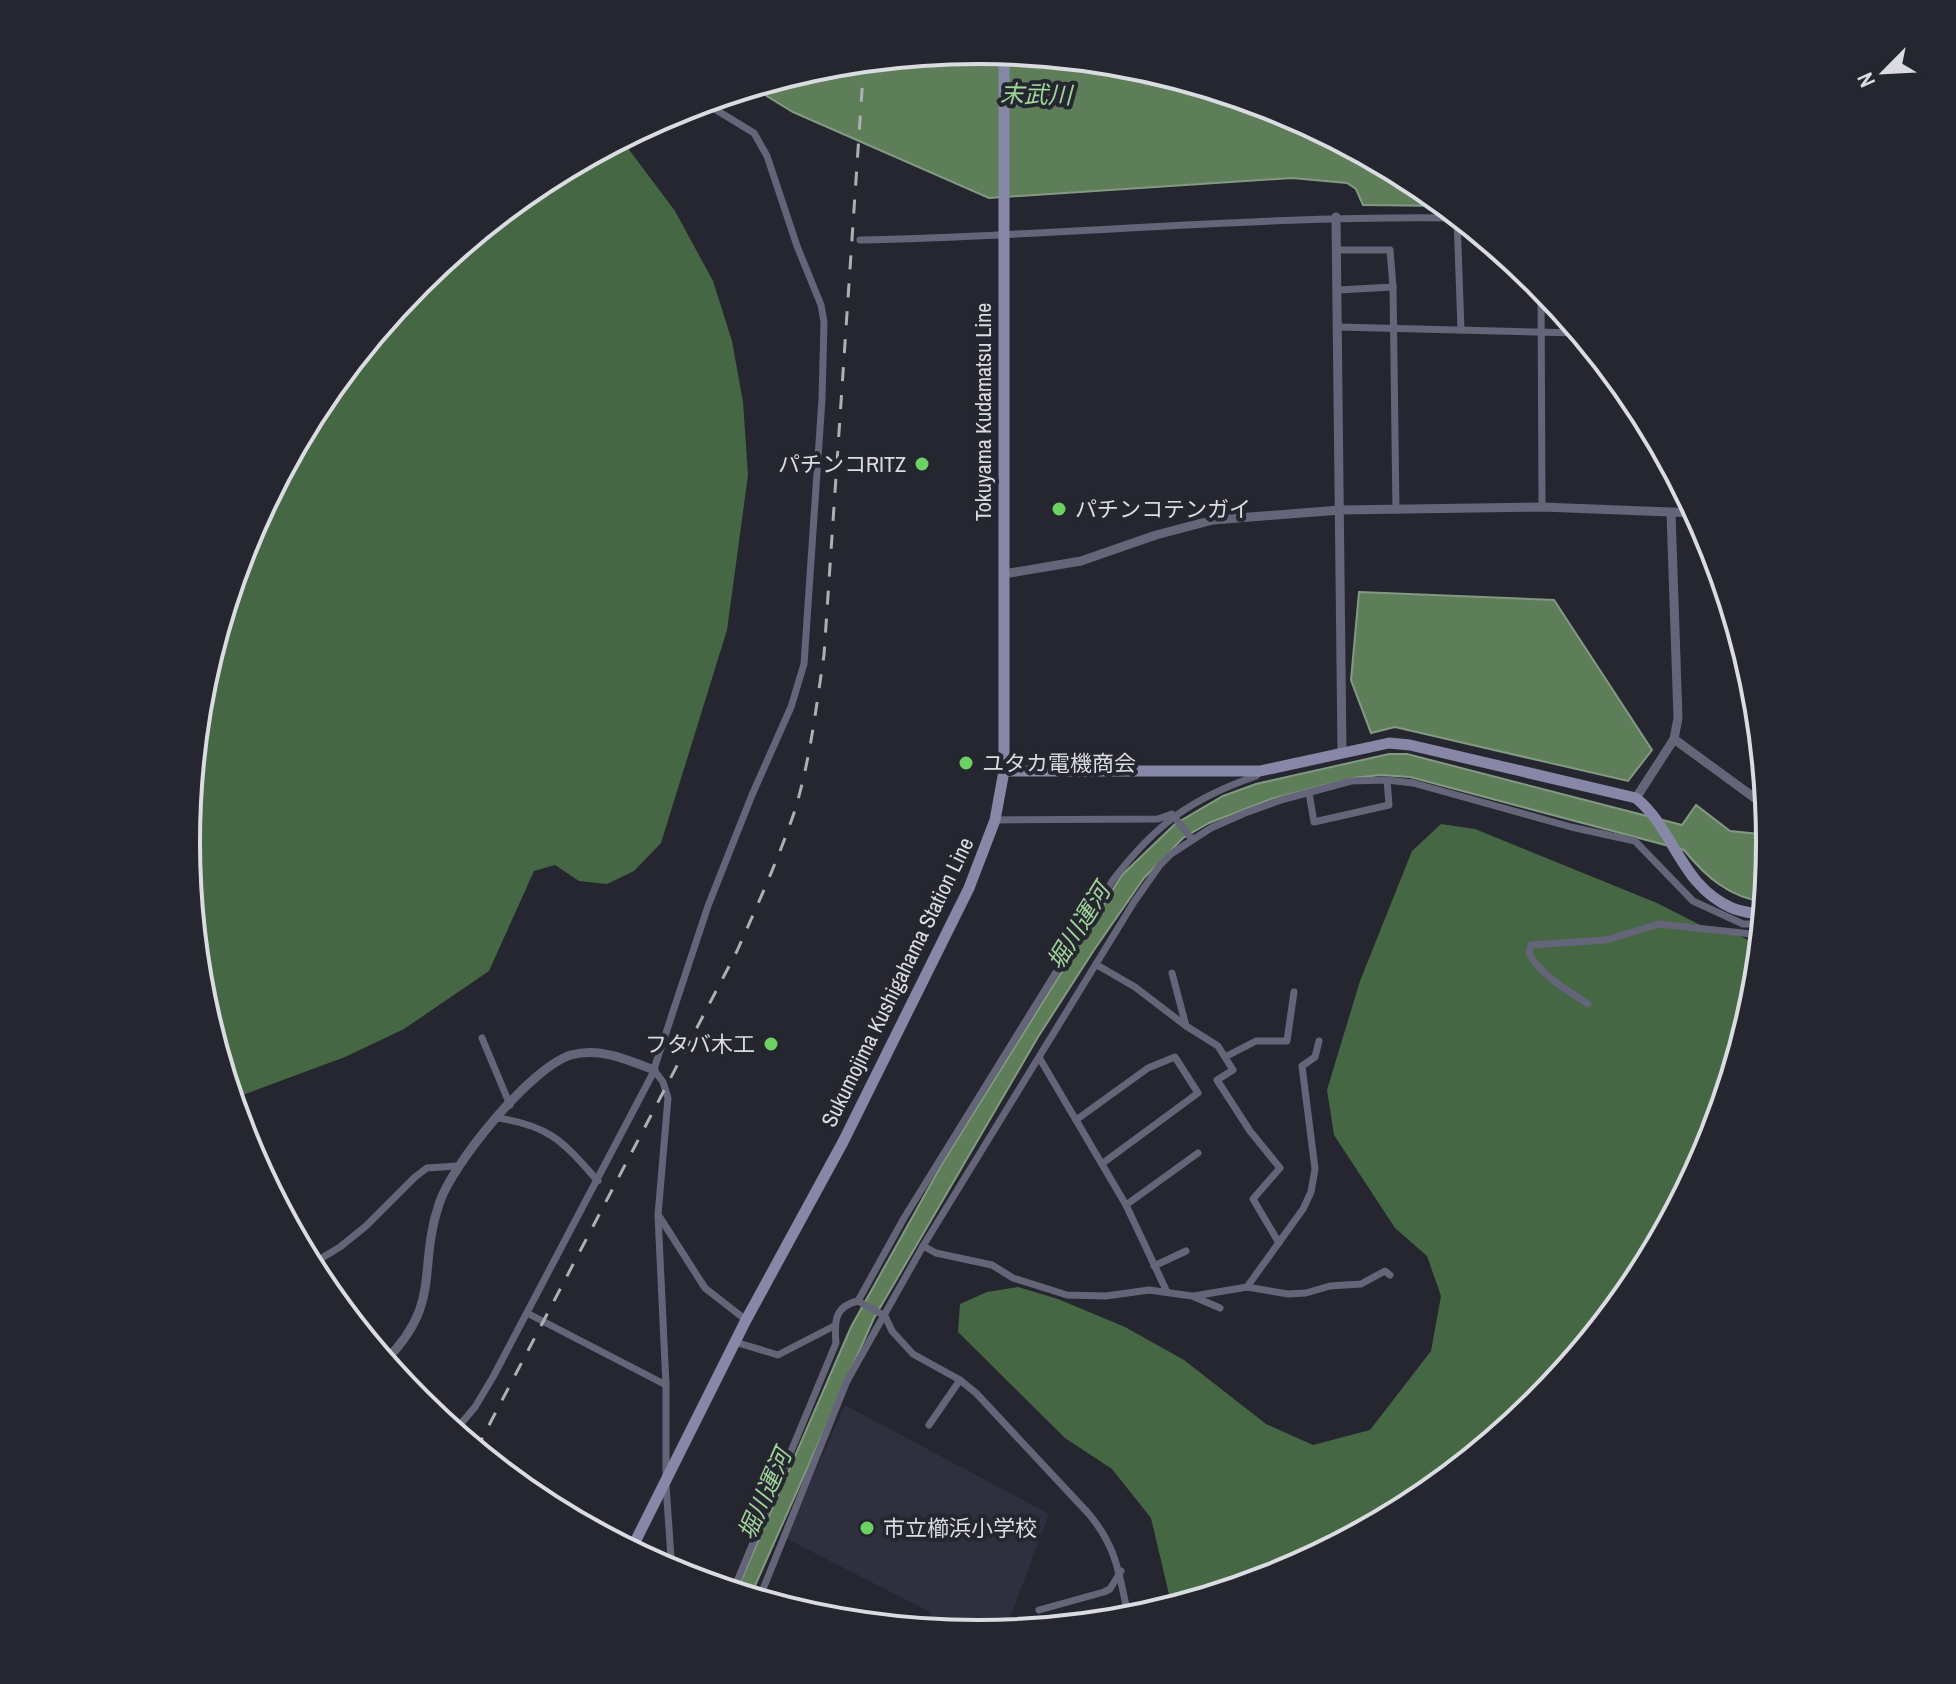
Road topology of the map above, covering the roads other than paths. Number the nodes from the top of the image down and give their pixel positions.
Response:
1 (1004, 65) edge
2 (716, 110) edge
3 (1336, 217) junction
4 (1442, 218) edge
5 (1458, 230) edge
6 (1002, 237) junction
7 (860, 240) dead end
8 (1337, 250) junction
9 (1393, 287) junction
10 (1338, 290) junction
11 (1541, 306) edge
12 (1338, 327) junction
13 (1393, 328) junction
14 (1461, 330) junction
15 (1542, 332) junction
16 (1566, 333) edge
17 (1542, 507) junction
18 (1340, 510) junction
19 (1396, 510) junction
20 (1671, 513) junction
21 (1683, 513) edge
22 (1004, 574) junction
23 (1674, 739) junction
24 (1342, 753) junction
25 (1004, 771) junction
26 (1260, 771) junction
27 (1387, 780) junction
28 (1309, 793) junction
29 (1754, 798) edge
30 (1641, 802) junction
31 (1176, 816) junction
32 (995, 820) junction
33 (1191, 837) junction
34 (1752, 913) edge
35 (1751, 924) edge
36 (1750, 934) edge
37 (1097, 965) junction
38 (1172, 973) dead end
39 (1294, 992) dead end
40 (1588, 1004) dead end
41 (1186, 1026) junction
42 (482, 1038) dead end
43 (1319, 1041) dead end
44 (1225, 1057) junction
45 (1040, 1059) junction
46 (654, 1070) junction
47 (510, 1105) junction
48 (498, 1118) junction
49 (1076, 1120) junction
50 (1198, 1153) dead end
51 (1103, 1163) junction
52 (457, 1166) junction
53 (598, 1181) junction
54 (1126, 1205) junction
55 (658, 1215) junction
56 (1279, 1243) junction
57 (923, 1246) junction
58 (1186, 1251) dead end
59 (321, 1258) edge
60 (1154, 1266) junction
61 (1390, 1275) dead end
62 (1247, 1287) junction
63 (1167, 1292) junction
64 (1192, 1296) junction
65 (860, 1302) junction
66 (1220, 1308) dead end
67 (527, 1313) junction
68 (883, 1315) junction
69 (746, 1320) junction
70 (834, 1326) junction
71 (735, 1342) junction
72 (392, 1354) edge
73 (960, 1380) junction
74 (666, 1385) junction
75 (461, 1423) edge
76 (929, 1425) dead end
77 (666, 1485) junction
78 (636, 1541) edge
79 (671, 1557) edge
80 (1121, 1571) junction
81 (737, 1582) edge
82 (763, 1589) edge
83 (1127, 1606) edge
84 (1039, 1610) dead end

1 - 6 main road, Tokuyama Kudamatsu Line
2 - 46 street
3 - 4 street
3 - 6 street
3 - 8 street
5 - 14 street
6 - 7 street
6 - 22 main road, Tokuyama Kudamatsu Line
8 - 9 street
8 - 10 street
9 - 10 street
9 - 13 street
10 - 12 street
11 - 15 street
12 - 13 street
12 - 18 street
13 - 14 street
13 - 19 street
14 - 15 street
15 - 16 street
15 - 17 street
17 - 19 street
17 - 20 street
18 - 19 street
18 - 22 street
18 - 24 street
20 - 21 street
20 - 23 street
22 - 25 main road, Tokuyama Kudamatsu Line
23 - 29 street
23 - 30 street
24 - 26 main road
24 - 30 main road
25 - 26 main road
25 - 32 main road, Sukumojima Kushigahama Station Line
26 - 31 street
27 - 28 street
27 - 28 street
27 - 35 street
28 - 33 street
30 - 34 main road
31 - 32 street
31 - 33 street
31 - 65 street
32 - 69 main road, Sukumojima Kushigahama Station Line
33 - 37 street
36 - 40 street
37 - 41 street
37 - 45 street
38 - 41 street
39 - 44 street
41 - 44 street
42 - 47 street
43 - 56 street
44 - 56 street
45 - 49 street
45 - 57 street
46 - 47 street
46 - 53 street
46 - 55 street
47 - 48 street
48 - 52 street
48 - 53 street
49 - 51 street
49 - 51 street
50 - 54 street
51 - 54 street
52 - 59 street
52 - 72 street
53 - 67 street
54 - 60 street
55 - 69 street
55 - 74 street
56 - 62 street
57 - 63 street
57 - 68 street
58 - 60 street
60 - 63 street
61 - 62 street
62 - 64 street
63 - 64 street
64 - 66 street
65 - 68 street
65 - 70 street
67 - 74 street
67 - 75 street
68 - 73 street
68 - 82 street
69 - 71 main road, Sukumojima Kushigahama Station Line
70 - 71 street
70 - 81 street
71 - 77 main road, Sukumojima Kushigahama Station Line
73 - 76 street
73 - 80 street
74 - 77 street
77 - 78 main road, Sukumojima Kushigahama Station Line
77 - 79 street
80 - 83 street
80 - 84 street

